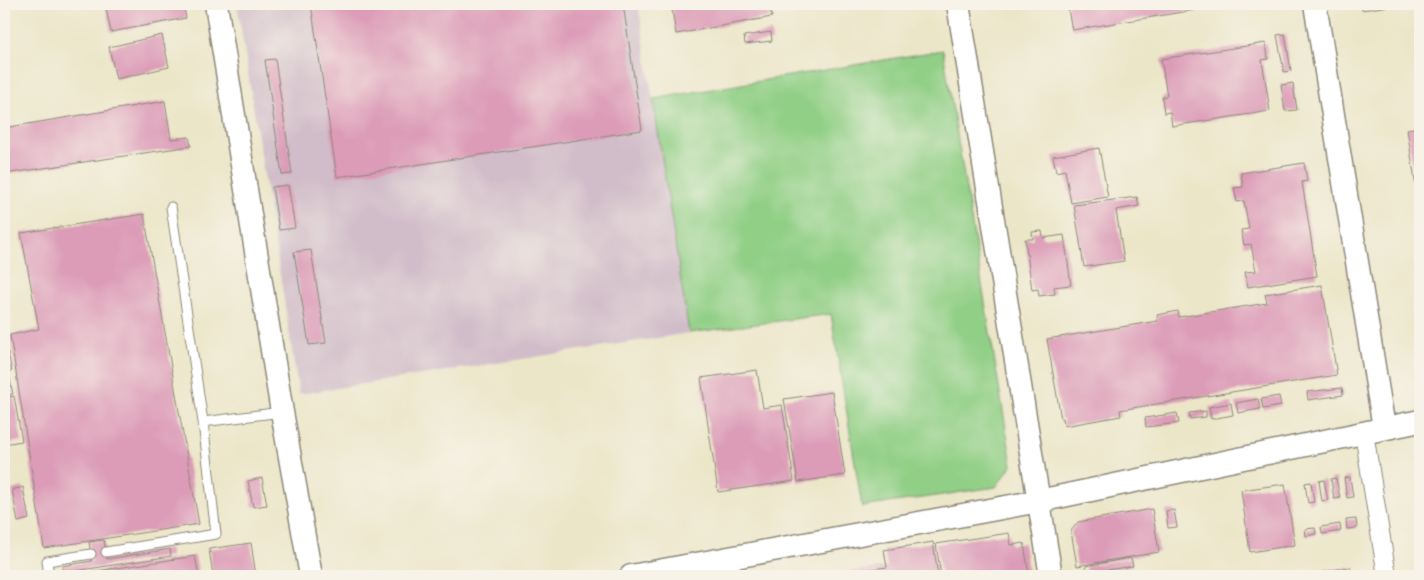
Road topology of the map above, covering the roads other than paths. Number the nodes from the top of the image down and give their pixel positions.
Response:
1 (216, 4) edge
2 (958, 4) edge
3 (1314, 4) edge
4 (171, 207) dead end
5 (282, 412) junction
6 (1420, 421) edge
7 (202, 422) junction
8 (1374, 431) junction
9 (1039, 501) junction
10 (106, 552) dead end
11 (91, 554) dead end
12 (49, 576) edge
13 (311, 576) edge
14 (630, 576) edge
15 (1051, 576) edge
16 (1387, 576) edge

1 - 5 street
2 - 9 street
3 - 8 street
4 - 7 lane
5 - 7 lane
5 - 13 street
6 - 8 street
7 - 10 lane
8 - 9 street
8 - 16 street
9 - 14 street
9 - 15 street
11 - 12 lane

